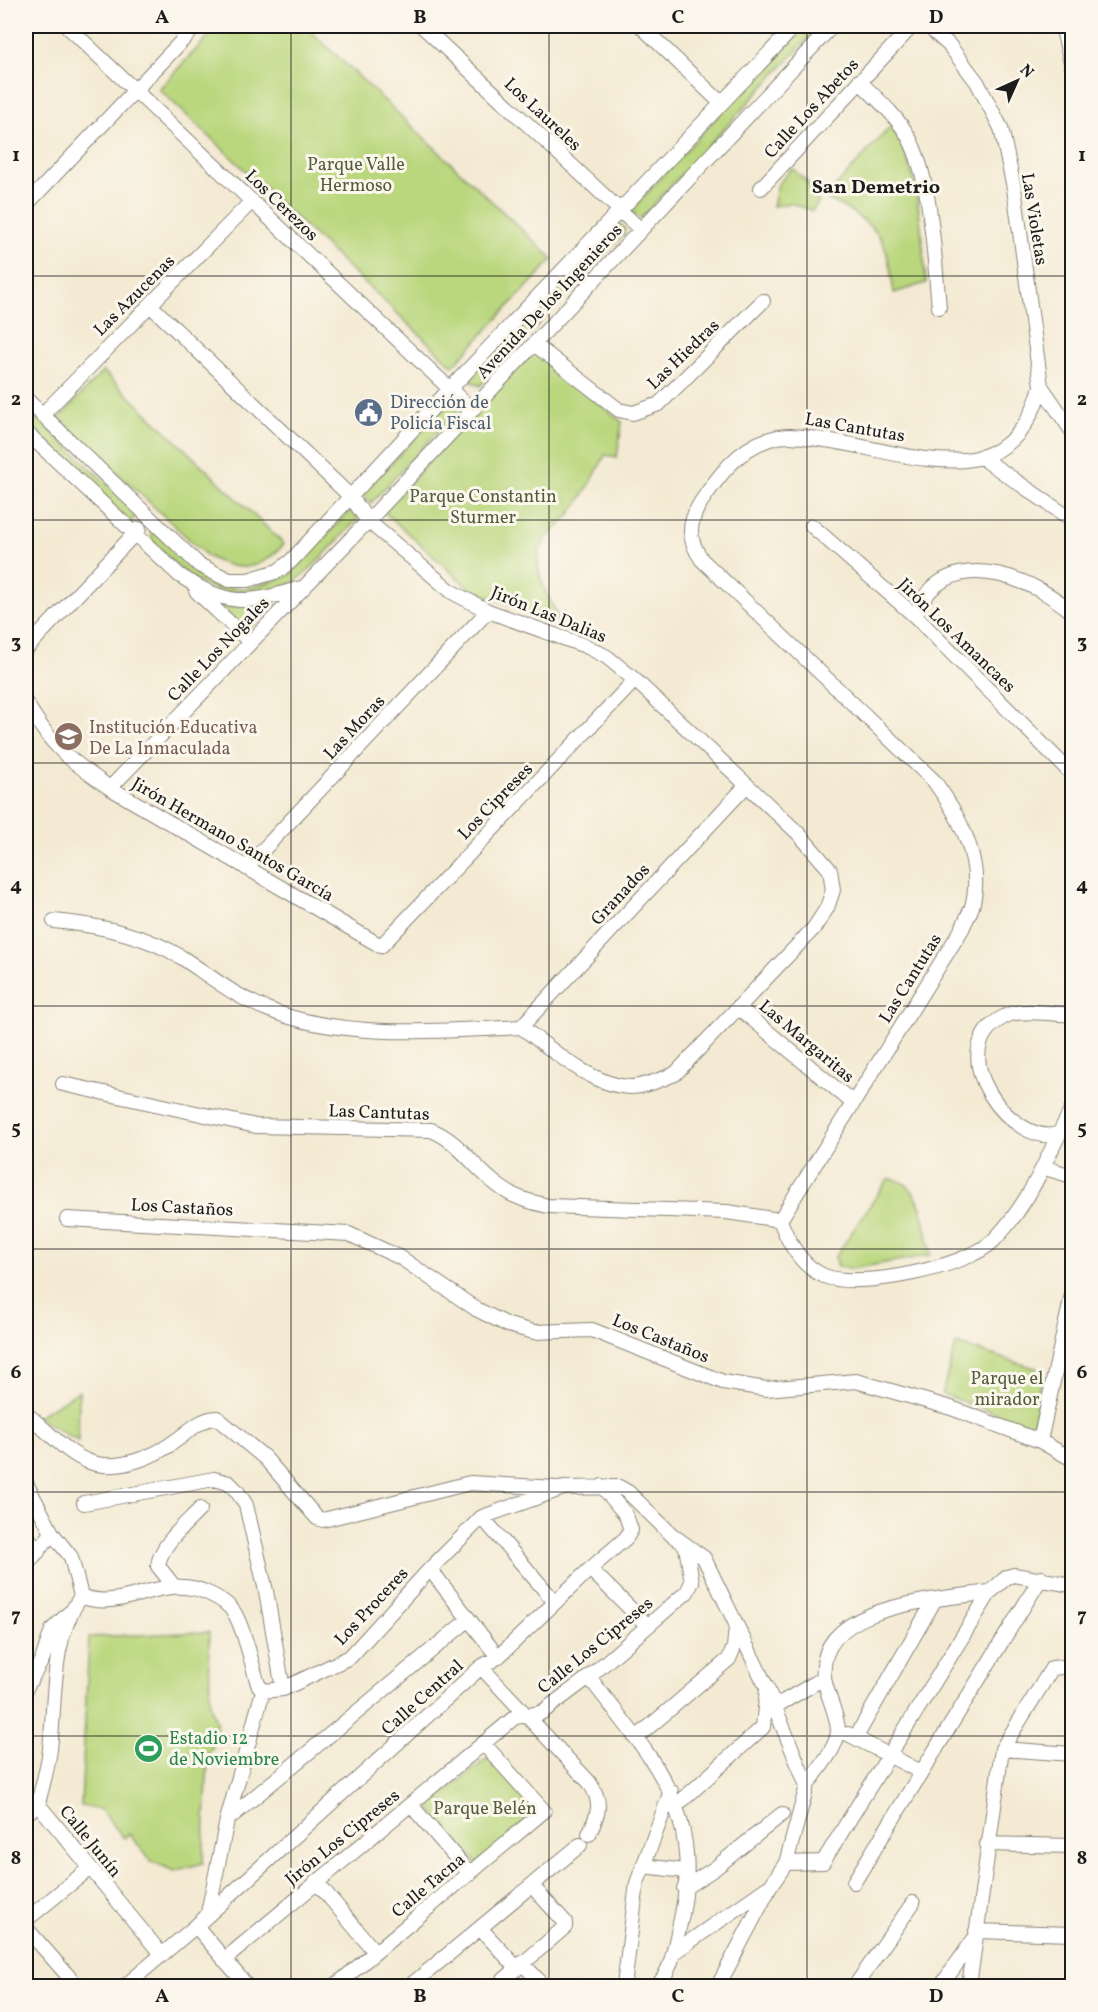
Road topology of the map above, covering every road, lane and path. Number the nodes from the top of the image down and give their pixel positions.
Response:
1 (67, 26) edge
2 (196, 26) edge
3 (422, 26) edge
4 (641, 26) edge
5 (795, 26) edge
6 (832, 26) edge
7 (912, 26) edge
8 (928, 26) edge
9 (1062, 26) edge
10 (1072, 66) edge
11 (859, 81) junction
12 (135, 91) junction
13 (721, 103) junction
14 (761, 189) dead end
15 (27, 200) edge
16 (252, 201) junction
17 (619, 210) junction
18 (640, 230) junction
19 (764, 301) dead end
20 (150, 305) junction
21 (939, 307) dead end
22 (534, 344) junction
23 (1041, 386) junction
24 (450, 389) junction
25 (26, 399) edge
26 (472, 410) junction
27 (42, 415) junction
28 (1072, 431) edge
29 (26, 432) edge
30 (981, 457) junction
31 (351, 497) junction
32 (1065, 515) dead end
33 (149, 518) junction
34 (368, 521) junction
35 (812, 526) dead end
36 (134, 534) junction
37 (179, 575) junction
38 (303, 588) junction
39 (488, 611) junction
40 (1072, 612) edge
41 (915, 616) junction
42 (250, 642) junction
43 (26, 650) edge
44 (635, 680) junction
45 (26, 703) edge
46 (1072, 774) edge
47 (746, 786) junction
48 (110, 788) junction
49 (246, 868) junction
50 (54, 921) dead end
51 (381, 946) joint
52 (739, 1008) junction
53 (1072, 1015) edge
54 (520, 1027) junction
55 (63, 1083) dead end
56 (852, 1102) junction
57 (1072, 1108) edge
58 (1060, 1133) junction
59 (1045, 1168) junction
60 (1072, 1176) edge
61 (67, 1219) dead end
62 (780, 1220) junction
63 (1072, 1295) edge
64 (26, 1414) edge
65 (1040, 1441) junction
66 (1072, 1459) edge
67 (26, 1484) edge
68 (602, 1485) junction
69 (564, 1488) junction
70 (84, 1503) dead end
71 (200, 1509) dead end
72 (482, 1517) junction
73 (52, 1533) junction
74 (26, 1534) edge
75 (686, 1547) junction
76 (38, 1552) junction
77 (26, 1566) edge
78 (430, 1569) junction
79 (590, 1569) junction
80 (1041, 1578) junction
81 (173, 1585) junction
82 (1072, 1585) edge
83 (990, 1592) junction
84 (81, 1596) junction
85 (934, 1601) junction
86 (555, 1602) junction
87 (70, 1612) junction
88 (468, 1620) junction
89 (736, 1624) junction
90 (648, 1626) junction
91 (498, 1657) junction
92 (1072, 1666) edge
93 (481, 1667) junction
94 (589, 1677) junction
95 (824, 1678) junction
96 (26, 1688) edge
97 (767, 1688) junction
98 (283, 1689) junction
99 (263, 1691) junction
100 (774, 1707) junction
101 (523, 1714) junction
102 (838, 1730) junction
103 (856, 1737) junction
104 (636, 1738) junction
105 (484, 1744) junction
106 (1002, 1749) junction
107 (890, 1754) junction
108 (1072, 1754) edge
109 (921, 1772) junction
110 (807, 1786) junction
111 (671, 1791) junction
112 (38, 1804) junction
113 (411, 1805) junction
114 (677, 1805) junction
115 (26, 1814) edge
116 (782, 1814) dead end
117 (227, 1820) junction
118 (987, 1844) junction
119 (1072, 1846) edge
120 (786, 1863) junction
121 (644, 1866) junction
122 (90, 1868) junction
123 (685, 1871) junction
124 (470, 1874) junction
125 (316, 1881) junction
126 (854, 1882) dead end
127 (532, 1886) junction
128 (770, 1887) junction
129 (684, 1888) junction
130 (913, 1903) dead end
131 (208, 1913) junction
132 (26, 1920) edge
133 (196, 1926) junction
134 (26, 1928) edge
135 (480, 1928) junction
136 (976, 1933) junction
137 (1072, 1934) edge
138 (375, 1952) junction
139 (673, 1953) junction
140 (162, 1955) junction
141 (224, 1960) junction
142 (520, 1966) junction
143 (77, 1986) edge
144 (125, 1986) edge
145 (247, 1986) edge
146 (335, 1986) edge
147 (410, 1986) edge
148 (497, 1986) edge
149 (544, 1986) edge
150 (624, 1986) edge
151 (657, 1986) edge
152 (718, 1986) edge
153 (855, 1986) edge
154 (941, 1986) edge
155 (969, 1986) edge

1 - 12 street, Los Cerezos
2 - 12 street
3 - 17 street, Los Laureles
4 - 13 street
5 - 13 street, Avenida De los Ingenieros
6 - 18 street, Avenida De los Ingenieros
7 - 11 street, Calle Los Abetos
8 - 23 street, Las Violetas
9 - 10 street
11 - 14 street, Calle Los Abetos
11 - 21 street
12 - 15 street
12 - 16 street, Los Cerezos
13 - 17 street, Avenida De los Ingenieros
16 - 20 street, Las Azucenas
16 - 24 street, Los Cerezos
17 - 18 street, Los Laureles
17 - 24 street, Avenida De los Ingenieros
18 - 22 street, Avenida De los Ingenieros
19 - 22 street, Las Hiedras
20 - 27 street, Las Azucenas
20 - 31 street, Jirón Las Dalias
22 - 26 street, Avenida De los Ingenieros
23 - 28 street, Las Violetas
23 - 30 street, Las Cantutas
24 - 26 street, Los Cerezos
24 - 31 street, Avenida De los Ingenieros
25 - 27 street, Avenida De los Ingenieros
26 - 34 street, Avenida De los Ingenieros
27 - 33 street, Avenida De los Ingenieros
29 - 36 street, Avenida De los Ingenieros
30 - 32 street
30 - 56 street, Las Cantutas
31 - 33 street, Avenida De los Ingenieros
31 - 34 street, Jirón Las Dalias
33 - 36 street
34 - 38 street, Avenida De los Ingenieros
34 - 39 street, Jirón Las Dalias
35 - 41 street, Jirón Los Amancaes
36 - 37 street, Avenida De los Ingenieros
36 - 43 street
37 - 38 street, Avenida De los Ingenieros
37 - 42 street
38 - 42 street, Calle Los Nogales
39 - 44 street, Jirón Las Dalias
39 - 49 street, Las Moras
40 - 41 street
41 - 46 street, Jirón Los Amancaes
42 - 48 street, Calle Los Nogales
44 - 47 street, Jirón Las Dalias
44 - 51 street, Los Cipreses
45 - 48 street, Jirón Hermano Santos García
47 - 52 street, Jirón Las Dalias
47 - 54 street, Granados
48 - 49 street, Jirón Hermano Santos García
49 - 51 street, Jirón Hermano Santos García
50 - 54 street
52 - 54 street
52 - 56 street, Las Margaritas
53 - 58 street
55 - 62 street, Las Cantutas
56 - 62 street, Las Cantutas
57 - 58 street
58 - 59 street
59 - 60 street
59 - 62 street
61 - 65 street, Los Castaños
63 - 65 street
64 - 69 street
65 - 66 street, Los Castaños
67 - 73 street
68 - 69 street, Los Proceres
68 - 75 street, Los Proceres
68 - 79 street, Calle Central
69 - 72 street, Los Proceres
70 - 98 street
71 - 81 street
72 - 78 street, Los Proceres
72 - 86 street
73 - 76 street
73 - 84 street
74 - 76 street
75 - 89 street, Los Proceres
75 - 90 street, Calle Los Cipreses
76 - 77 street
78 - 88 street
78 - 98 street, Los Proceres
79 - 86 street, Calle Central
79 - 90 street
80 - 82 street
80 - 83 street
80 - 109 street
81 - 84 street
81 - 99 street
83 - 85 street
83 - 107 street
84 - 87 street, Calle Junín
85 - 95 street
85 - 103 street
86 - 91 street, Calle Central
87 - 96 street
87 - 112 street, Calle Junín
88 - 91 street
88 - 117 street
89 - 97 street
89 - 104 street
90 - 94 street, Calle Los Cipreses
91 - 93 street, Calle Central
92 - 106 street
93 - 101 street
93 - 131 street, Calle Central
94 - 101 street, Calle Los Cipreses
94 - 104 street
95 - 100 street
95 - 102 street
97 - 100 street
97 - 114 street
98 - 99 street, Los Proceres
99 - 117 street
100 - 110 street
101 - 105 street, Calle Los Cipreses
101 - 127 street
102 - 103 street
102 - 110 street
103 - 107 street
104 - 111 street
105 - 113 street, Jirón Los Cipreses
105 - 124 street, Calle Tacna
106 - 108 street
106 - 118 street
107 - 109 street
107 - 120 street
109 - 126 street
110 - 120 street
111 - 114 street
111 - 121 street
112 - 115 street
112 - 122 street, Calle Junín
113 - 124 street
113 - 125 street, Jirón Los Cipreses
114 - 123 street
116 - 129 street
117 - 131 street
118 - 119 street
118 - 136 street
120 - 128 street
121 - 123 street
121 - 150 street
122 - 132 street
122 - 140 street, Calle Junín
123 - 129 street
124 - 138 street, Calle Tacna
125 - 138 street
125 - 141 street, Jirón Los Cipreses
127 - 135 street
127 - 142 street
128 - 139 street
128 - 152 street
129 - 139 street
130 - 153 street
131 - 133 street, Calle Central
133 - 140 street, Calle Central
133 - 141 street
134 - 143 street
135 - 142 street
135 - 147 street
136 - 137 street
136 - 154 street
136 - 155 street
138 - 146 street, Calle Tacna
139 - 151 street
140 - 144 street, Calle Central
141 - 145 street
142 - 148 street
142 - 149 street

